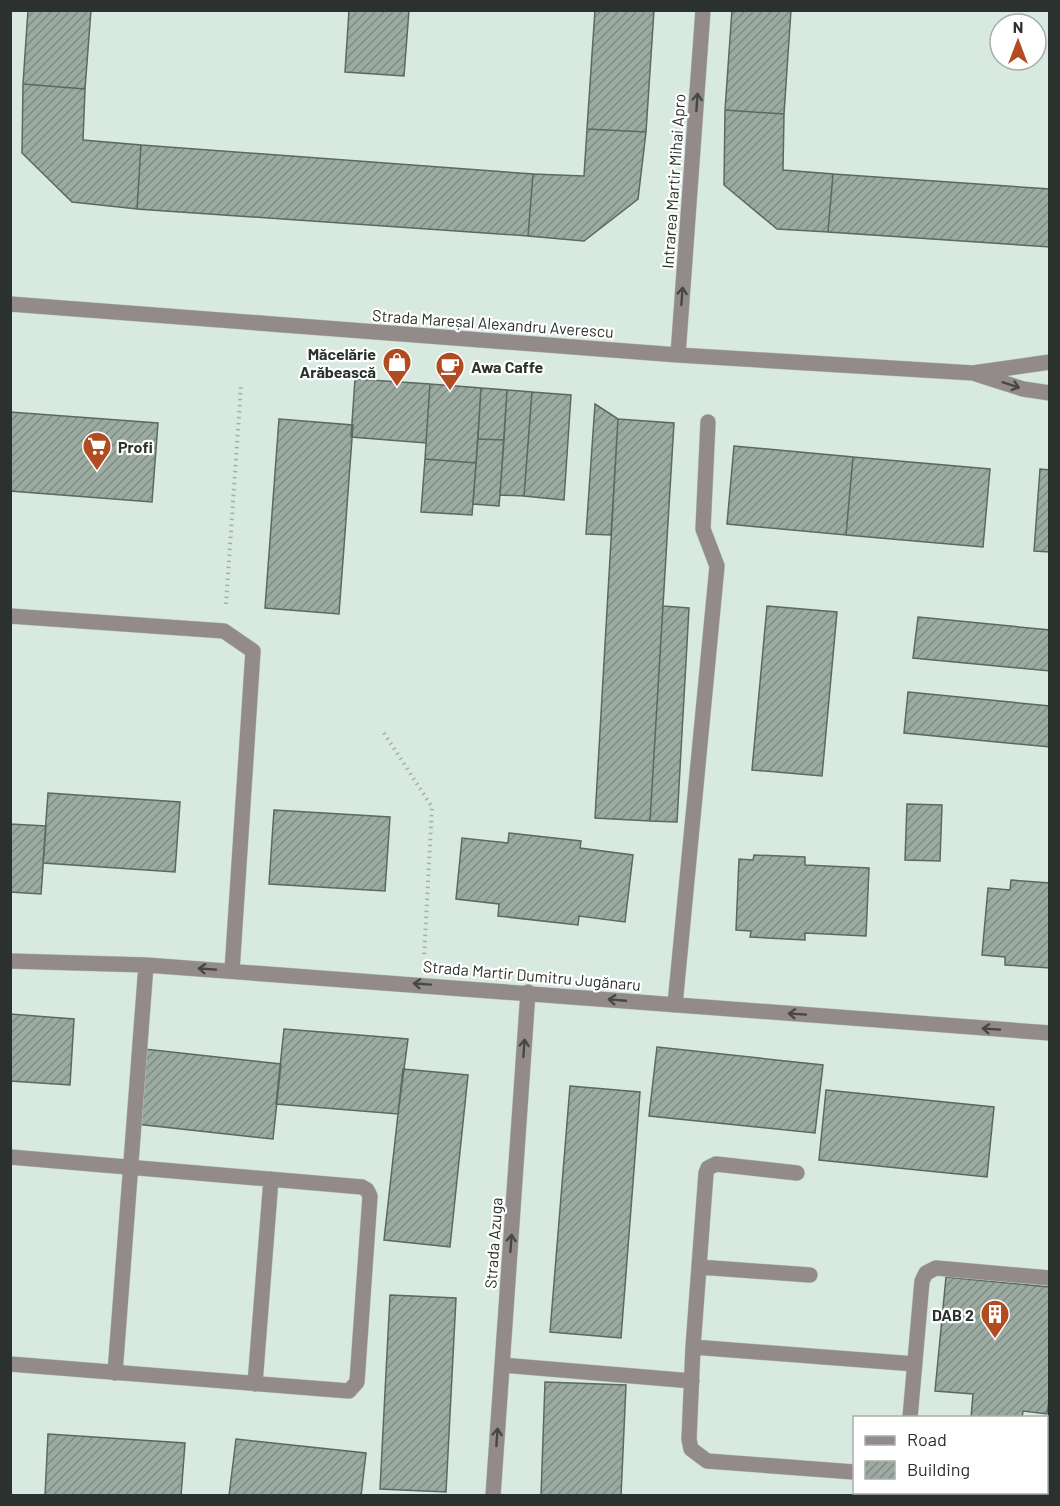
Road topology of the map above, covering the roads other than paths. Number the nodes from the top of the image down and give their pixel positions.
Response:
1 (704, 10) edge
2 (10, 304) edge
3 (678, 355) junction
4 (1050, 362) edge
5 (973, 373) junction
6 (1050, 393) edge
7 (708, 422) dead end
8 (10, 616) edge
9 (10, 961) edge
10 (146, 965) junction
11 (232, 971) junction
12 (528, 992) junction
13 (675, 1005) junction
14 (1050, 1033) edge
15 (10, 1158) edge
16 (129, 1167) junction
17 (797, 1173) dead end
18 (271, 1179) junction
19 (699, 1267) junction
20 (810, 1275) dead end
21 (1050, 1278) edge
22 (693, 1347) junction
23 (10, 1364) edge
24 (915, 1364) junction
25 (502, 1365) junction
26 (115, 1373) junction
27 (692, 1381) junction
28 (255, 1384) junction
29 (910, 1416) edge
30 (853, 1472) edge
31 (493, 1496) edge

3 -> 1 street, Intrarea Martir Mihai Apro
2 - 3 street, Strada Mareșal Alexandru Averescu
3 - 5 street, Strada Mareșal Alexandru Averescu
4 - 5 street, Strada Mareșal Alexandru Averescu
5 -> 6 street, Strada Mareșal Alexandru Averescu
7 - 13 street
8 - 11 street
9 - 10 street, Strada Martir Dumitru Jugănaru
11 -> 10 street, Strada Martir Dumitru Jugănaru
10 - 16 street
12 -> 11 street, Strada Martir Dumitru Jugănaru
13 -> 12 street, Strada Martir Dumitru Jugănaru
25 -> 12 street, Strada Azuga
14 -> 13 street, Strada Martir Dumitru Jugănaru
15 - 16 street
16 - 18 street
16 - 26 street
17 - 19 street
18 - 28 street
18 - 28 street
19 - 20 street
19 - 22 street
21 - 24 street
22 - 24 street
22 - 27 street
23 - 26 street
24 - 29 street
25 - 27 street
31 -> 25 street, Strada Azuga
26 - 28 street
27 - 30 street

